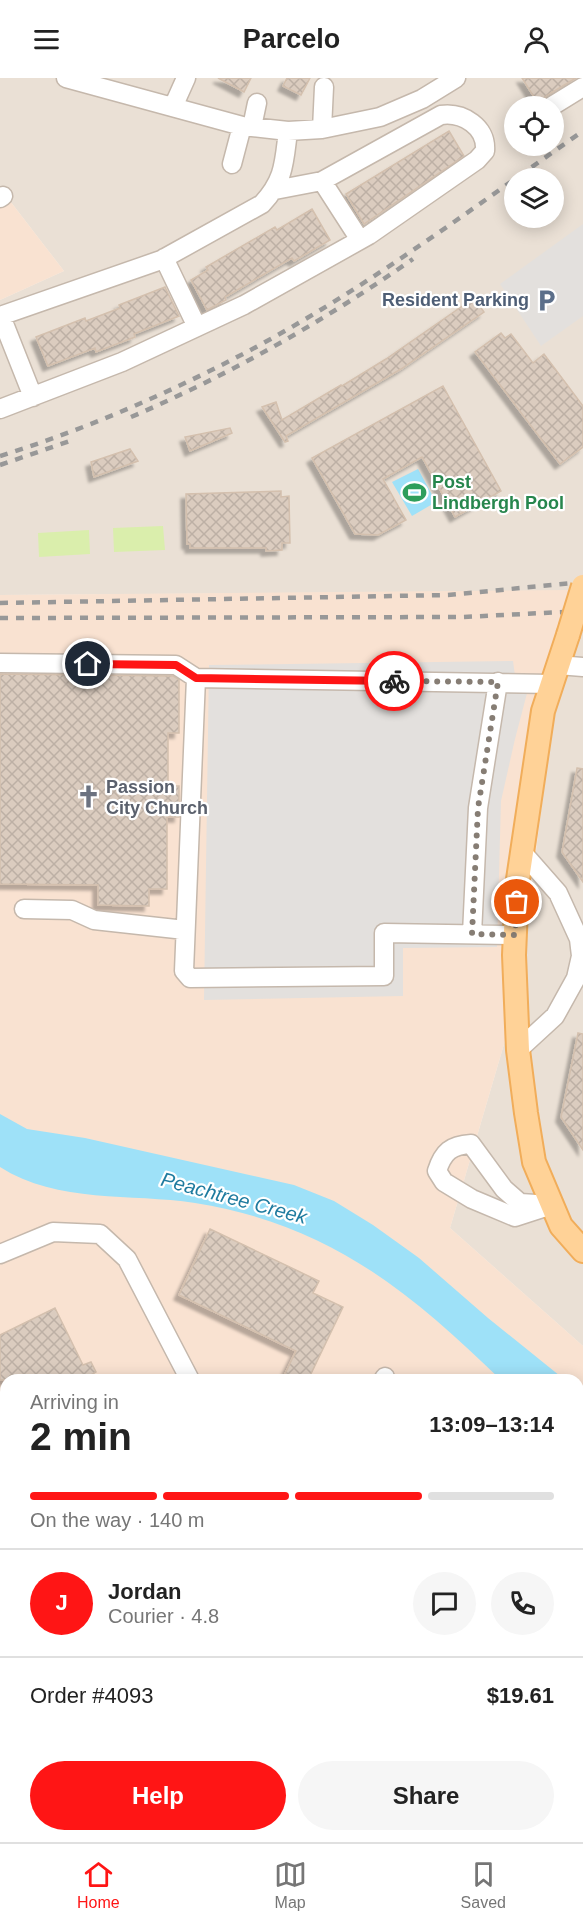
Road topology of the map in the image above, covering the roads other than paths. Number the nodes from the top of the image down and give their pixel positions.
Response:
1 (66, 78) edge
2 (186, 78) edge
3 (456, 78) edge
4 (324, 87) dead end
5 (583, 87) edge
6 (564, 99) edge
7 (257, 103) dead end
8 (172, 107) junction
9 (247, 126) junction
10 (322, 129) junction
11 (288, 131) junction
12 (232, 164) dead end
13 (322, 181) junction
14 (275, 190) junction
15 (360, 240) junction
16 (164, 258) junction
17 (1, 316) edge
18 (197, 327) junction
19 (33, 396) junction
20 (0, 409) edge
21 (583, 586) edge
22 (0, 663) edge
23 (583, 667) edge
24 (555, 674) junction
25 (196, 678) junction
26 (498, 682) junction
27 (522, 852) junction
28 (24, 909) dead end
29 (185, 930) junction
30 (472, 934) junction
31 (515, 935) junction
32 (582, 950) edge
33 (518, 1050) junction
34 (552, 1205) junction
35 (583, 1251) edge
36 (0, 1254) edge
37 (187, 1374) edge

1 - 8 street
2 - 8 street
3 - 10 street
4 - 10 street
5 - 6 street
7 - 9 street
8 - 9 street
9 - 11 street
9 - 12 street
10 - 11 street
11 - 14 street
13 - 14 street
13 - 15 street
13 - 15 street
14 - 16 street
15 - 18 street
16 - 17 street
16 - 18 street
17 - 19 street
18 - 19 street
19 - 20 street
21 - 24 main road, bridge
22 - 25 street
23 - 24 street
24 - 26 street
24 - 27 main road
25 - 26 street
25 - 29 street
26 - 30 street
27 - 31 main road
27 - 32 street
28 - 29 street
29 - 30 street
30 - 31 street
31 - 33 main road
32 - 33 street
33 - 34 main road
34 - 34 street
34 - 35 main road
36 - 37 street

